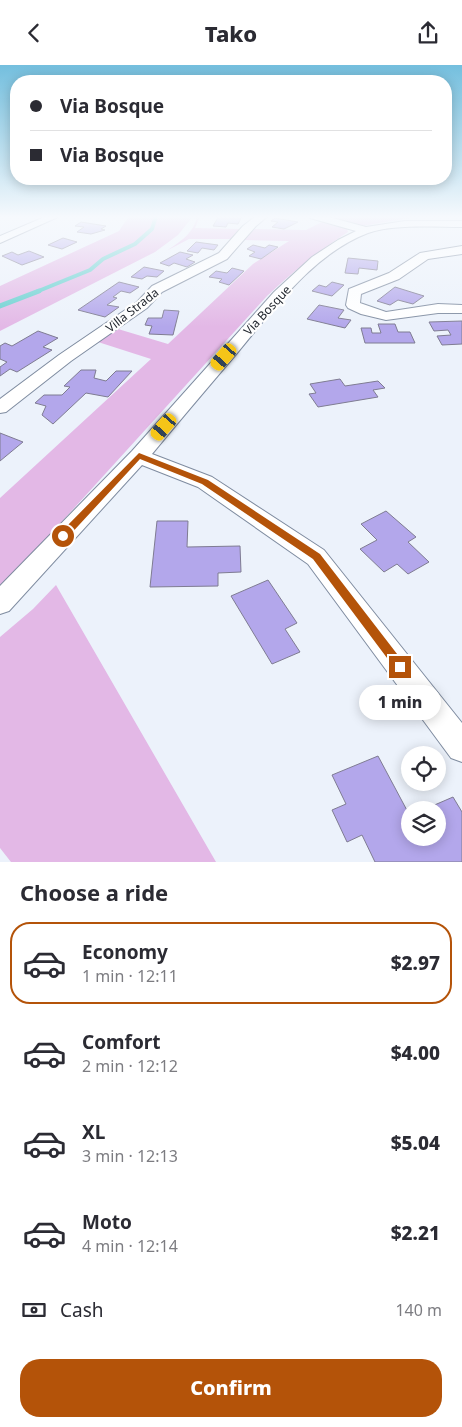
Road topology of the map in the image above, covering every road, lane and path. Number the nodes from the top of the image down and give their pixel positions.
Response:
1 (226, 253) edge
2 (326, 253) edge
3 (442, 253) edge
4 (462, 309) edge
5 (0, 408) edge
6 (139, 456) junction
7 (0, 603) edge
8 (462, 747) edge

1 - 5 street, Villa Strada
2 - 6 street, Via Bosque
3 - 4 street
6 - 7 street, Via Bosque
6 - 8 street

